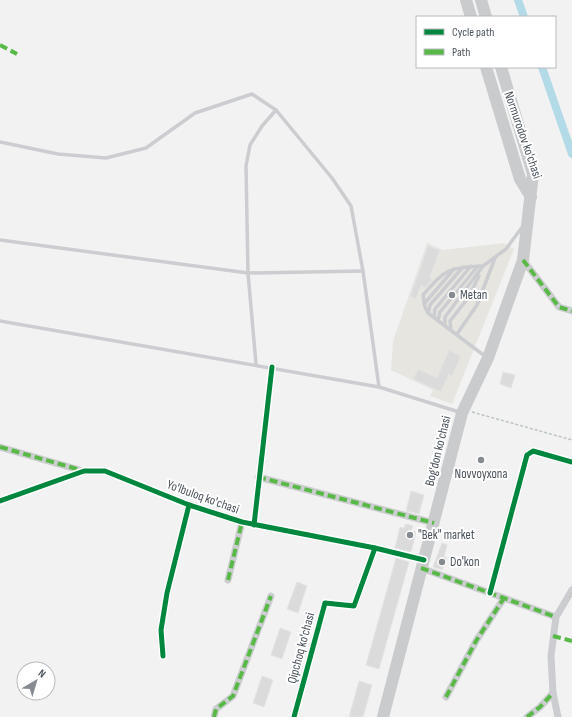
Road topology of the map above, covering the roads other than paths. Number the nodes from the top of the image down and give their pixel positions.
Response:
1 (466, 0) edge
2 (481, 0) edge
3 (471, 16) edge
4 (486, 16) edge
5 (486, 68) edge
6 (501, 68) edge
7 (276, 110) junction
8 (0, 142) edge
9 (531, 197) junction
10 (530, 212) junction
11 (0, 240) edge
12 (495, 257) junction
13 (523, 260) junction
14 (471, 266) junction
15 (478, 266) junction
16 (484, 266) junction
17 (456, 267) junction
18 (462, 267) junction
19 (363, 271) junction
20 (248, 273) junction
21 (424, 304) junction
22 (572, 311) edge
23 (428, 313) junction
24 (434, 317) junction
25 (438, 320) junction
26 (0, 321) edge
27 (445, 326) junction
28 (451, 330) junction
29 (457, 334) junction
30 (488, 358) junction
31 (256, 364) junction
32 (272, 367) junction
33 (379, 387) junction
34 (463, 411) junction
35 (0, 447) edge
36 (572, 462) edge
37 (84, 471) junction
38 (258, 477) junction
39 (2, 501) edge
40 (189, 505) junction
41 (0, 508) edge
42 (242, 522) junction
43 (434, 523) junction
44 (254, 525) junction
45 (375, 548) junction
46 (423, 564) junction
47 (228, 580) dead end
48 (572, 590) edge
49 (490, 593) junction
50 (271, 596) dead end
51 (504, 598) junction
52 (556, 617) junction
53 (163, 656) dead end
54 (553, 693) junction
55 (446, 696) dead end
56 (214, 717) edge
57 (294, 717) edge
58 (383, 717) edge
59 (527, 717) edge
60 (558, 717) edge

1 - 3 main road
2 - 4 main road
5 - 9 main road, Normurodov ko'chasi
6 - 9 main road, Normurodov ko'chasi
7 - 8 lane
7 - 19 lane
7 - 20 lane
9 - 10 main road, Bog'don ko'chasi
10 - 12 lane
10 - 13 main road, Bog'don ko'chasi
11 - 20 lane
12 - 16 lane
12 - 29 lane
13 - 22 street
13 - 30 main road, Bog'don ko'chasi
14 - 15 lane
14 - 18 lane
14 - 24 lane
15 - 16 lane
15 - 25 lane
16 - 27 lane
16 - 28 lane
17 - 18 lane
17 - 21 lane
17 - 21 lane
18 - 23 lane
19 - 20 lane
19 - 33 lane
20 - 31 lane
21 - 23 lane
23 - 24 lane
24 - 25 lane
25 - 27 lane
26 - 31 lane
27 - 28 lane
28 - 29 lane
29 - 30 lane
30 - 34 main road, Bog'don ko'chasi
31 - 32 lane
32 - 33 lane
32 - 38 street
33 - 34 lane
34 - 43 main road, Bog'don ko'chasi
35 - 37 street
36 - 49 street
37 - 39 street, Yo'lbuloq ko'chasi
37 - 40 street, Yo'lbuloq ko'chasi
38 - 43 street
38 - 44 street
39 - 41 street, Yo'lbuloq ko'chasi
40 - 42 street, Yo'lbuloq ko'chasi
40 - 53 street
42 - 44 street, Yo'lbuloq ko'chasi
42 - 47 street
43 - 46 main road, Bog'don ko'chasi
44 - 45 street, Yo'lbuloq ko'chasi
45 - 46 street, Yo'lbuloq ko'chasi
45 - 57 street, Qipchoq ko'chasi
46 - 49 street, Yo'lbuloq ko'chasi
46 - 58 main road, Bog'don ko'chasi
48 - 52 street
49 - 51 street, Yo'lbuloq ko'chasi
50 - 56 street
51 - 52 street, Yo'lbuloq ko'chasi
51 - 55 street
52 - 54 street
54 - 59 street
54 - 60 street

